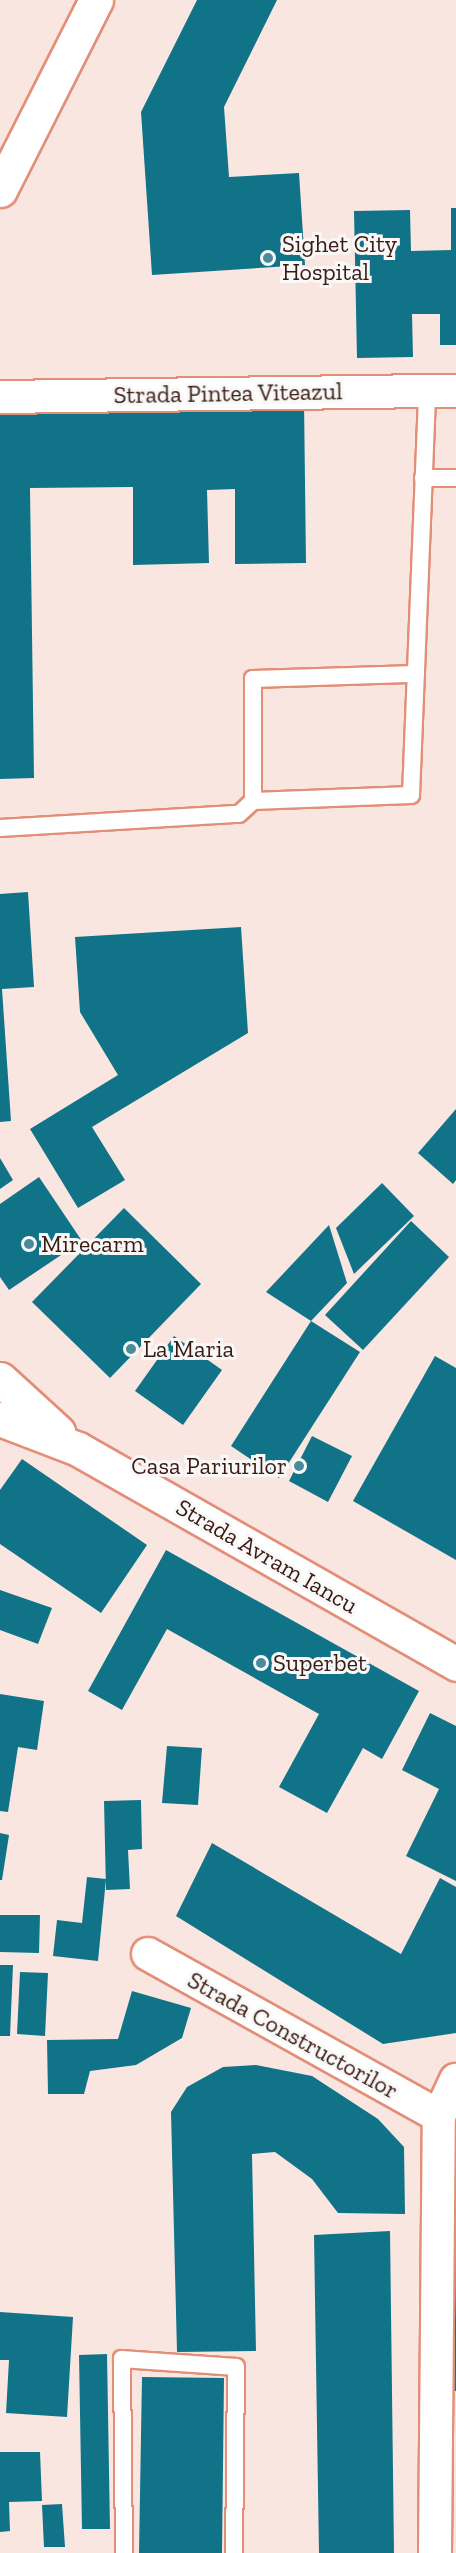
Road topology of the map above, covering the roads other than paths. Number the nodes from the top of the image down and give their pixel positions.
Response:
1 (96, 0) edge
2 (0, 190) edge
3 (442, 391) edge
4 (0, 397) edge
5 (423, 478) junction
6 (456, 478) edge
7 (416, 675) junction
8 (253, 801) junction
9 (0, 828) edge
10 (0, 1379) edge
11 (0, 1419) edge
12 (78, 1449) junction
13 (456, 1664) edge
14 (148, 1954) dead end
15 (456, 2080) edge
16 (438, 2116) junction
17 (124, 2553) edge
18 (234, 2553) edge
19 (435, 2553) edge

1 - 2 main road
3 - 4 street, Strada Pintea Viteazul
3 - 5 lane
5 - 6 lane
5 - 7 lane
7 - 8 lane
7 - 8 lane
8 - 9 lane
10 - 12 main road, Strada Avram Iancu
11 - 12 main road, Strada Avram Iancu
12 - 13 main road, Strada Avram Iancu
14 - 16 street, Strada Constructorilor
15 - 16 street
16 - 19 street
17 - 18 lane

